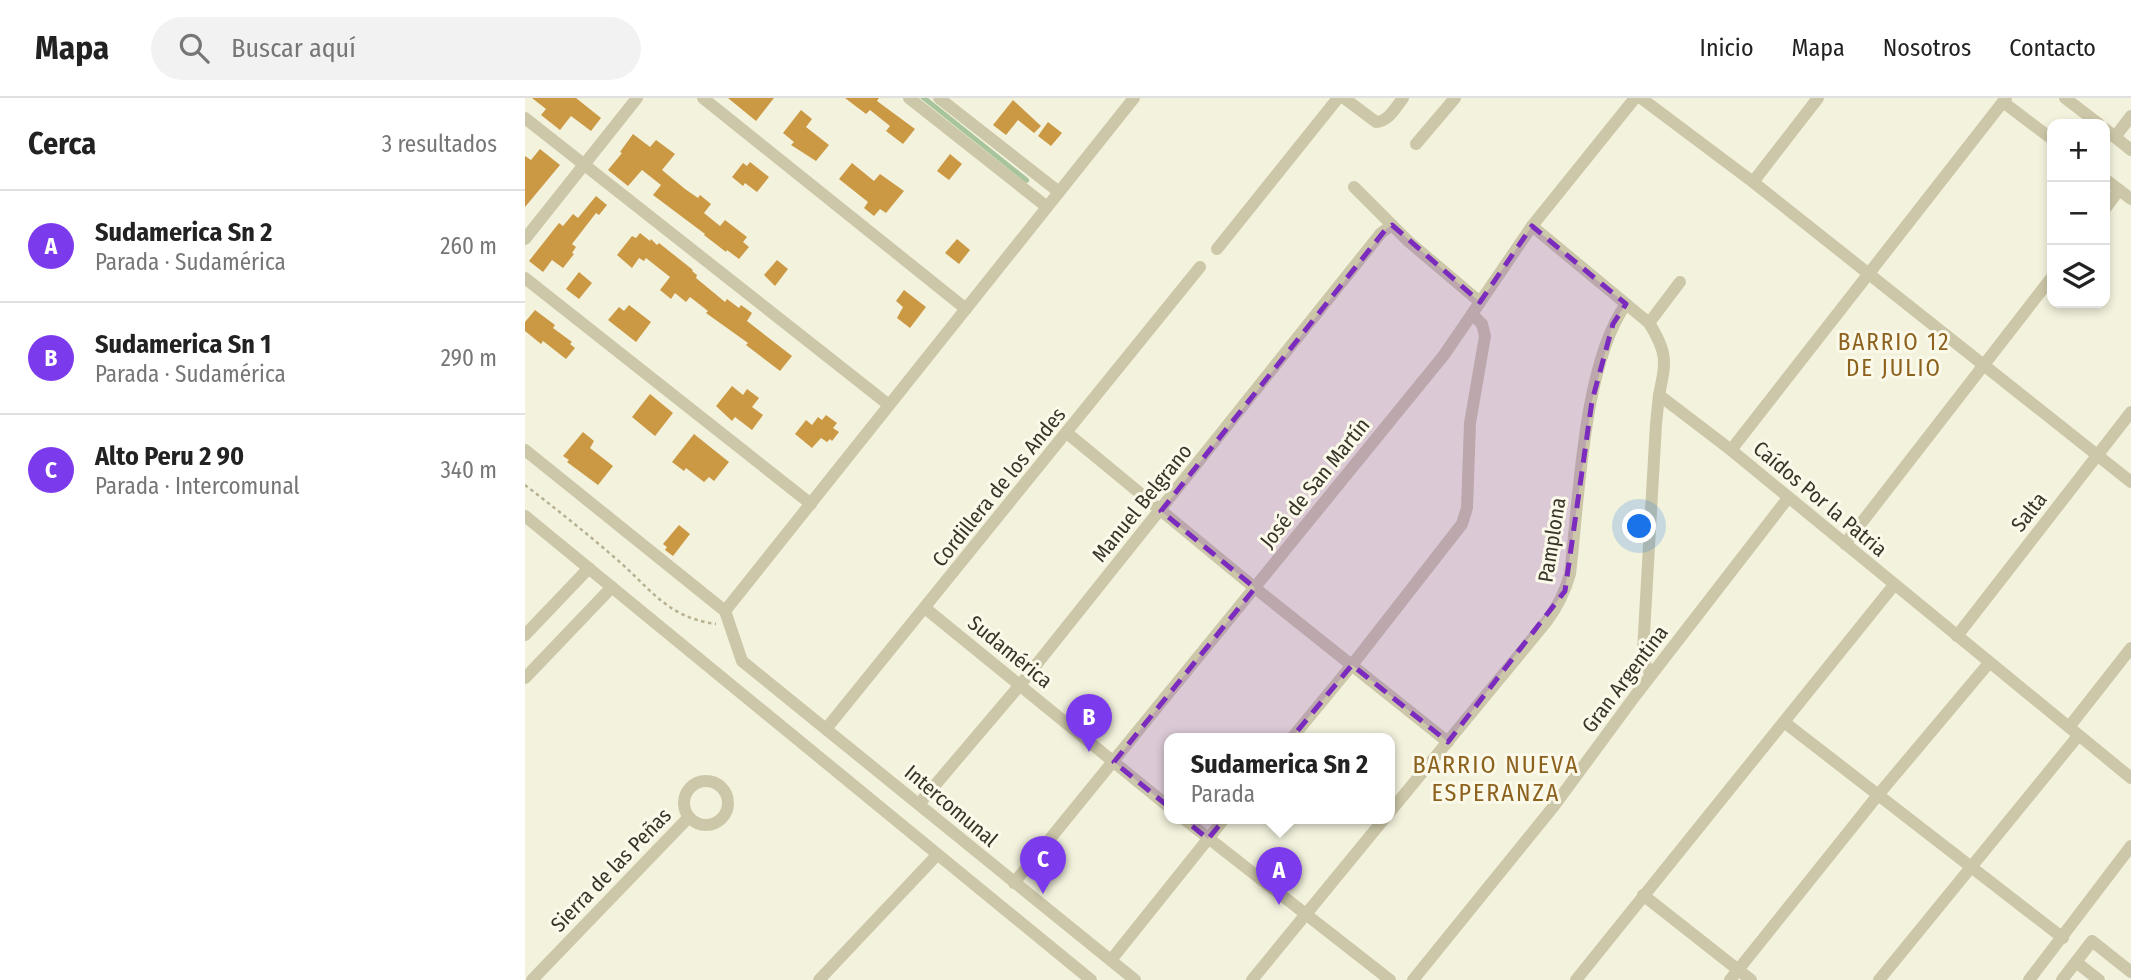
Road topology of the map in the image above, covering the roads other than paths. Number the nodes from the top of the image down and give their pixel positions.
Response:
1 (637, 98) edge
2 (703, 98) edge
3 (909, 98) edge
4 (940, 98) edge
5 (1133, 98) edge
6 (1338, 98) edge
7 (1344, 98) edge
8 (1403, 98) edge
9 (1455, 98) edge
10 (1635, 98) edge
11 (1641, 98) edge
12 (1818, 98) edge
13 (2065, 98) edge
14 (2005, 100) edge
15 (2131, 116) edge
16 (525, 118) edge
17 (2092, 119) edge
18 (2110, 133) edge
19 (2047, 135) edge
20 (1416, 144) dead end
21 (2131, 150) edge
22 (584, 165) junction
23 (1752, 182) junction
24 (2109, 182) edge
25 (1354, 187) dead end
26 (2119, 190) junction
27 (1059, 192) junction
28 (2131, 199) edge
29 (2110, 202) edge
30 (1047, 207) junction
31 (1392, 225) junction
32 (1532, 226) junction
33 (525, 239) edge
34 (1217, 249) dead end
35 (1200, 267) dead end
36 (1870, 274) junction
37 (525, 278) edge
38 (1680, 282) dead end
39 (2047, 282) edge
40 (1480, 302) junction
41 (1626, 304) junction
42 (966, 309) junction
43 (1472, 314) junction
44 (1649, 323) junction
45 (1983, 365) junction
46 (1659, 395) junction
47 (889, 405) junction
48 (2131, 412) edge
49 (1067, 433) junction
50 (525, 450) edge
51 (1731, 450) junction
52 (2097, 455) junction
53 (2131, 482) edge
54 (1788, 498) junction
55 (811, 504) junction
56 (1161, 511) junction
57 (525, 516) edge
58 (1845, 544) junction
59 (589, 568) junction
60 (1894, 585) junction
61 (612, 587) junction
62 (1255, 588) junction
63 (925, 608) junction
64 (725, 611) junction
65 (525, 635) edge
66 (1957, 636) junction
67 (2131, 648) edge
68 (1989, 663) junction
69 (1352, 665) junction
70 (1651, 676) junction
71 (525, 678) edge
72 (1020, 685) junction
73 (1784, 722) junction
74 (826, 729) junction
75 (2073, 732) junction
76 (1296, 733) edge
77 (1448, 742) junction
78 (1114, 762) junction
79 (2131, 778) edge
80 (1878, 795) junction
81 (1164, 803) edge
82 (919, 804) junction
83 (1395, 806) edge
84 (689, 817) dead end
85 (1190, 824) edge
86 (1220, 824) edge
87 (1380, 824) edge
88 (1208, 839) junction
89 (2131, 846) edge
90 (936, 855) junction
91 (1972, 866) junction
92 (1014, 883) junction
93 (1643, 895) junction
94 (1306, 915) junction
95 (2063, 938) junction
96 (1111, 960) junction
97 (2076, 962) junction
98 (2131, 972) edge
99 (1734, 975) edge
100 (532, 980) edge
101 (819, 980) edge
102 (1091, 980) edge
103 (1135, 980) edge
104 (1252, 980) edge
105 (1390, 980) edge
106 (1413, 980) edge
107 (1576, 980) edge
108 (1751, 980) edge
109 (1879, 980) edge
110 (2029, 980) edge
111 (2062, 980) edge
112 (2099, 980) edge

1 - 22 street
2 - 42 street
3 - 30 street
4 - 27 street
5 - 27 street
6 - 34 street
7 - 8 street
9 - 20 street
10 - 32 street, José de San Martín
11 - 23 street
12 - 23 street
13 - 17 street
14 - 19 street
14 - 36 street
15 - 18 street
16 - 22 street
18 - 21 street
22 - 33 street
22 - 47 street
23 - 36 street
24 - 26 street
25 - 31 street
26 - 28 street
26 - 29 street
27 - 30 street
30 - 42 street
31 - 40 street
31 - 56 street, Manuel Belgrano
32 - 40 street, José de San Martín
32 - 41 street
35 - 49 street, Cordillera de los Andes
36 - 45 street
36 - 51 street
37 - 55 street
38 - 44 street
39 - 45 street
40 - 43 street, José de San Martín
41 - 44 street
41 - 77 street, Pamplona
42 - 47 street
43 - 62 street, José de San Martín
43 - 69 street
44 - 46 street
45 - 52 street
45 - 58 street
46 - 51 street, Caídos Por la Patria
46 - 70 street
47 - 55 street
48 - 52 street, Salta
49 - 56 street
49 - 63 street, Cordillera de los Andes
50 - 64 street
51 - 54 street, Caídos Por la Patria
52 - 53 street
52 - 66 street, Salta
54 - 58 street, Caídos Por la Patria
54 - 70 street, Gran Argentina
55 - 64 street
56 - 62 street
56 - 72 street, Manuel Belgrano
57 - 59 street
58 - 60 street, Caídos Por la Patria
59 - 61 street
59 - 65 street
60 - 66 street, Caídos Por la Patria
60 - 73 street
61 - 71 street
61 - 90 street
62 - 69 street
62 - 78 street, José de San Martín
63 - 72 street, Sudamérica
63 - 74 street, Cordillera de los Andes
64 - 74 street, Intercomunal
66 - 68 street, Caídos Por la Patria
67 - 75 street
68 - 75 street, Caídos Por la Patria
68 - 80 street
69 - 76 street
69 - 77 street
70 - 106 street, Gran Argentina
72 - 78 street, Sudamérica
72 - 82 street, Manuel Belgrano
73 - 80 street
73 - 93 street
74 - 82 street, Intercomunal
75 - 79 street, Caídos Por la Patria
75 - 91 street
77 - 83 street, Pamplona
78 - 81 street, Sudamérica
78 - 92 street, José de San Martín
80 - 91 street
80 - 99 street
82 - 92 street, Intercomunal
84 - 100 street, Sierra de las Peñas
85 - 88 street
86 - 88 street
87 - 94 street
88 - 94 street
88 - 96 street
89 - 95 street
90 - 101 street
90 - 102 street
91 - 95 street
91 - 109 street
92 - 96 street, Intercomunal
93 - 99 street
93 - 107 street
94 - 104 street
94 - 105 street
95 - 110 street
96 - 103 street, Intercomunal
97 - 98 street
97 - 111 street
97 - 112 street
99 - 108 street

